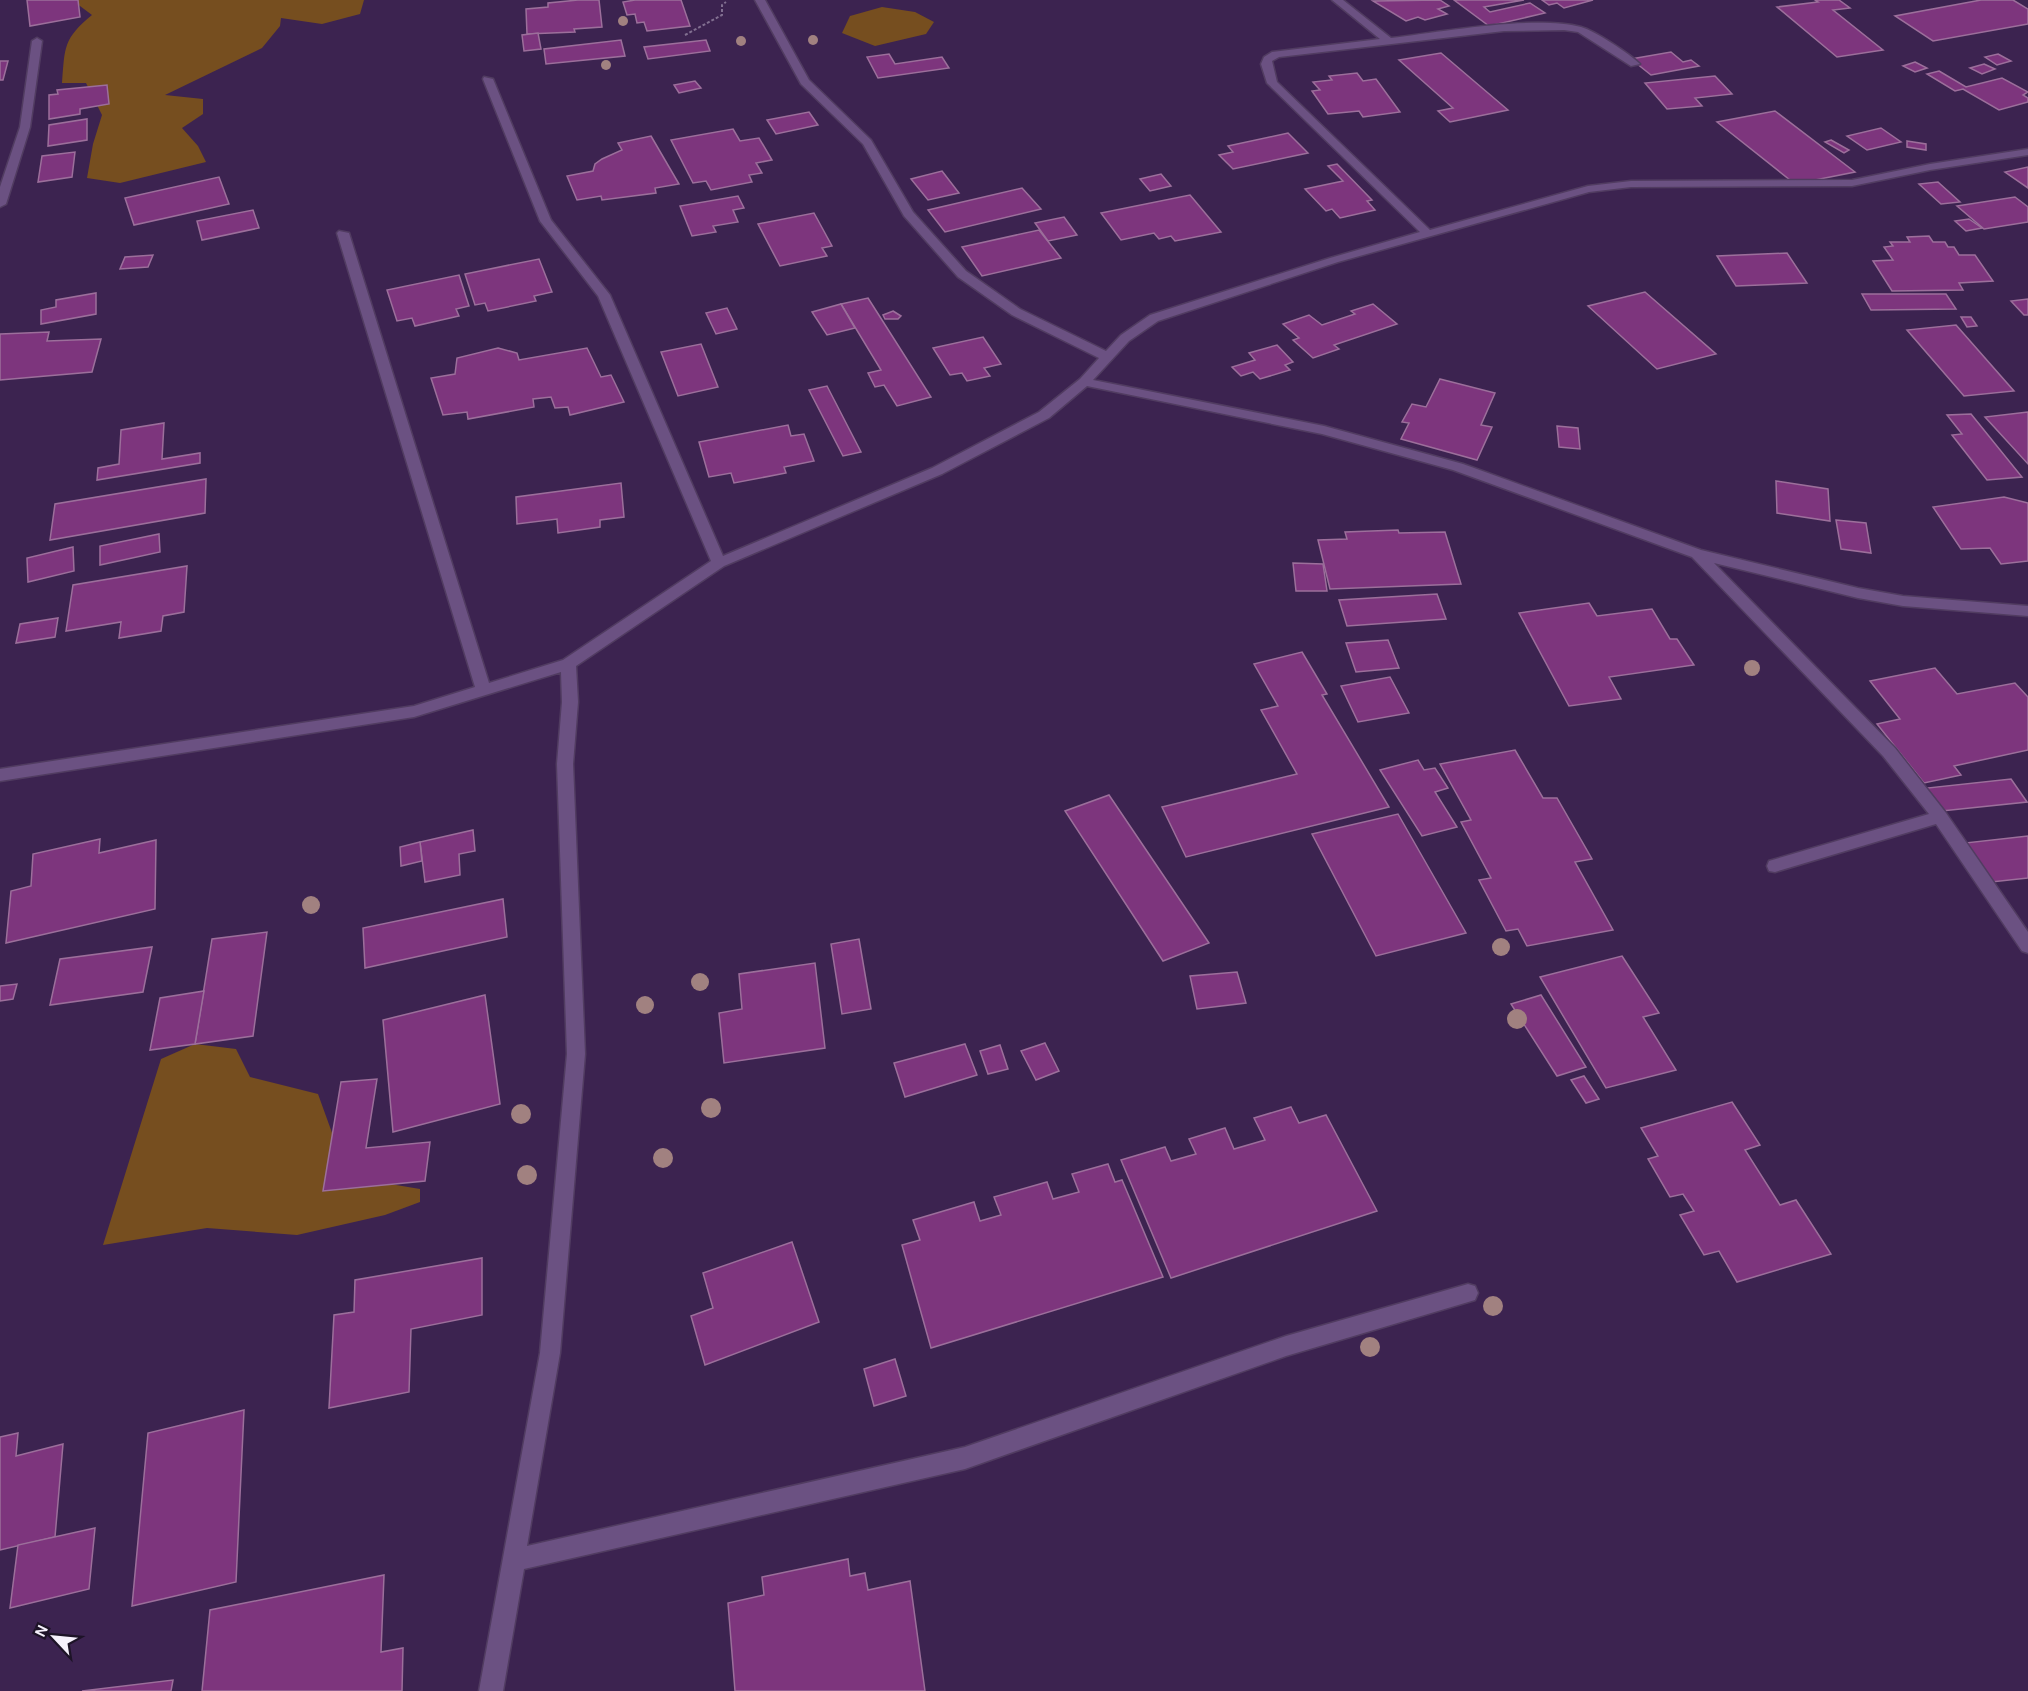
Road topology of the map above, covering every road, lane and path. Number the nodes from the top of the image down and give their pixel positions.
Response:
1 (729, 0) edge
2 (760, 0) edge
3 (1337, 0) edge
4 (686, 35) dead end
5 (37, 41) dead end
6 (1389, 41) junction
7 (1635, 64) dead end
8 (488, 79) dead end
9 (2028, 152) edge
10 (0, 204) edge
11 (343, 232) dead end
12 (1428, 234) junction
13 (1107, 357) junction
14 (1084, 382) junction
15 (1697, 554) junction
16 (719, 563) junction
17 (2028, 611) edge
18 (568, 664) junction
19 (484, 691) junction
20 (0, 776) edge
21 (1940, 817) junction
22 (1775, 866) dead end
23 (2028, 946) edge
24 (1468, 1293) dead end
25 (513, 1560) junction
26 (491, 1691) edge

1 - 4 path
2 - 13 street
3 - 6 street
5 - 10 street
6 - 7 street
6 - 12 street
8 - 16 street
9 - 12 street
11 - 19 street
12 - 13 street
13 - 14 street
14 - 15 street
14 - 16 street
15 - 17 street
15 - 21 street
16 - 18 street
18 - 19 street
18 - 25 street
19 - 20 street
21 - 22 street
21 - 23 street
24 - 25 street
25 - 26 street

